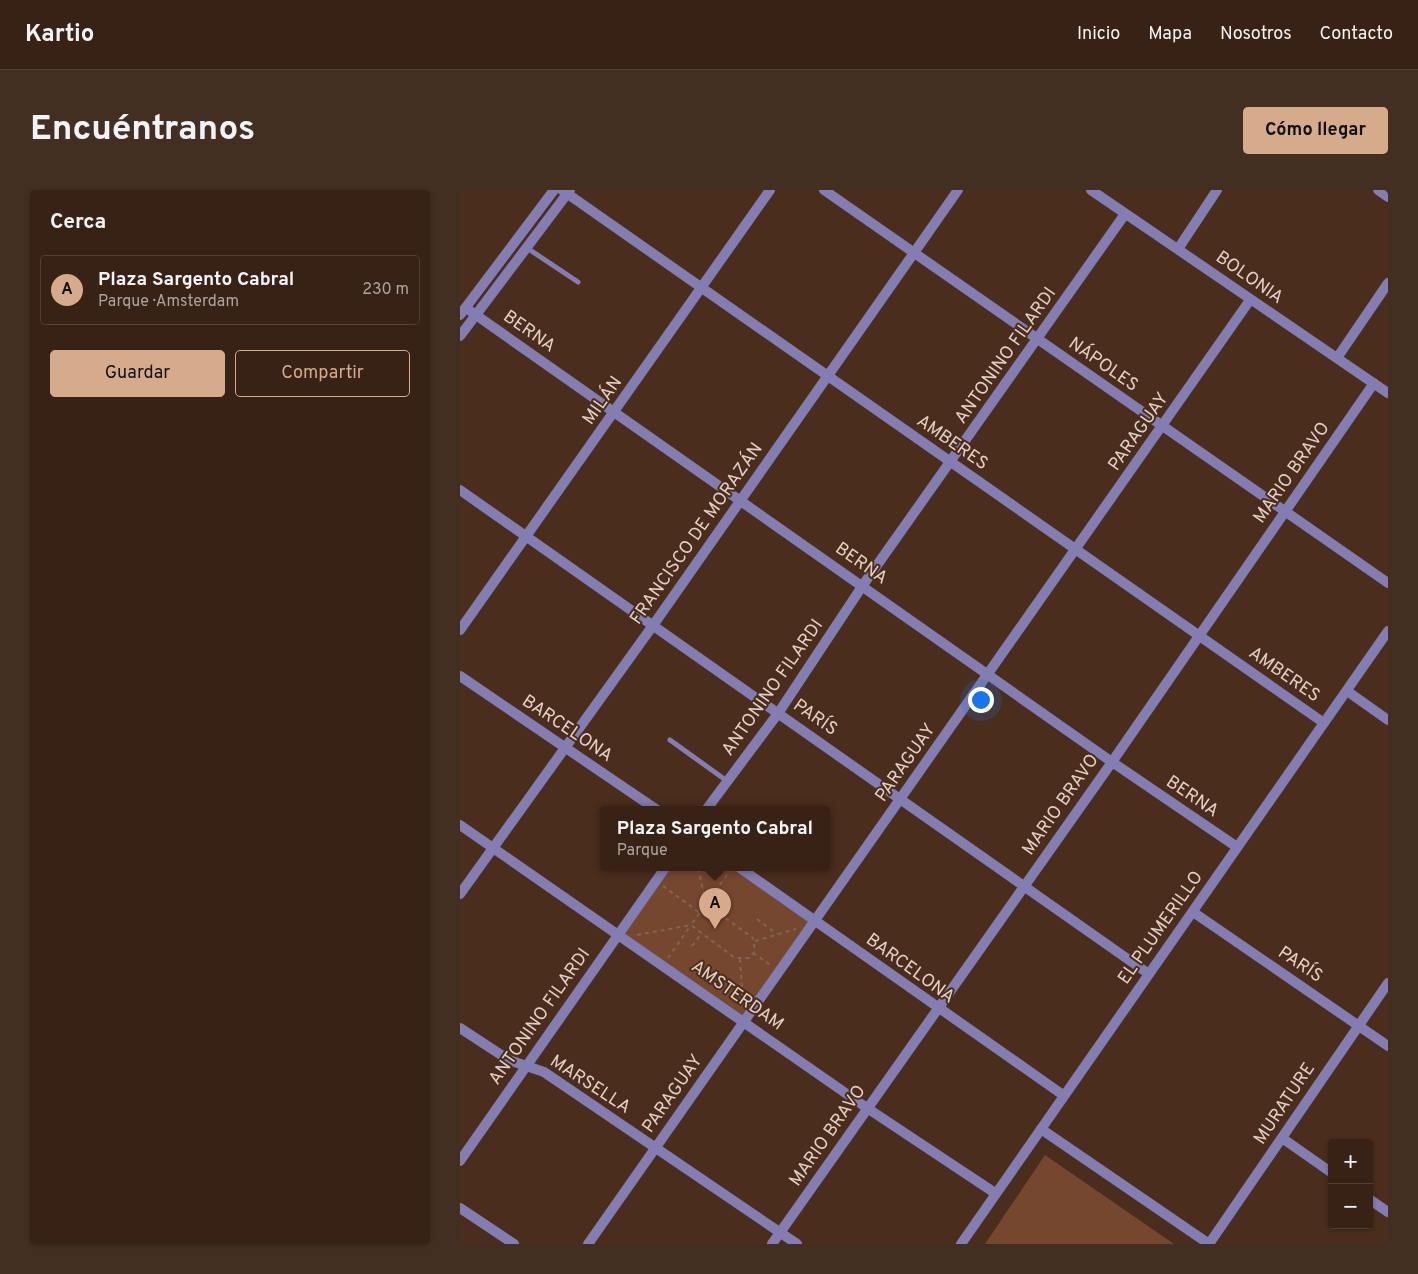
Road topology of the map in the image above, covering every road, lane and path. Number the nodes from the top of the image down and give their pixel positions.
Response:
1 (554, 190) edge
2 (770, 190) edge
3 (824, 190) edge
4 (958, 190) edge
5 (1091, 190) edge
6 (1217, 190) edge
7 (1378, 190) edge
8 (566, 192) edge
9 (1388, 197) edge
10 (1125, 214) junction
11 (528, 248) junction
12 (1178, 249) junction
13 (913, 253) junction
14 (578, 282) dead end
15 (1388, 283) edge
16 (702, 288) junction
17 (1250, 300) junction
18 (463, 312) edge
19 (476, 315) junction
20 (460, 336) edge
21 (1038, 340) junction
22 (1337, 358) junction
23 (828, 377) junction
24 (1374, 383) junction
25 (1388, 393) edge
26 (615, 412) junction
27 (1163, 426) junction
28 (952, 462) junction
29 (460, 490) edge
30 (741, 500) junction
31 (1286, 512) junction
32 (526, 536) junction
33 (1076, 549) junction
34 (1388, 583) edge
35 (863, 585) junction
36 (654, 624) junction
37 (460, 630) edge
38 (1388, 631) edge
39 (1198, 636) junction
40 (988, 674) junction
41 (460, 676) edge
42 (1347, 691) junction
43 (779, 712) junction
44 (1388, 720) edge
45 (1324, 723) junction
46 (670, 740) dead end
47 (565, 747) junction
48 (1112, 762) junction
49 (727, 782) junction
50 (901, 799) junction
51 (651, 806) edge
52 (709, 806) edge
53 (460, 825) edge
54 (494, 847) junction
55 (1237, 847) junction
56 (663, 871) edge
57 (699, 871) edge
58 (730, 871) edge
59 (744, 871) edge
60 (656, 880) junction
61 (1024, 884) junction
62 (460, 894) edge
63 (706, 904) junction
64 (1193, 912) junction
65 (700, 913) junction
66 (757, 919) dead end
67 (814, 923) junction
68 (691, 925) junction
69 (702, 933) junction
70 (778, 934) junction
71 (622, 935) junction
72 (755, 941) junction
73 (692, 946) dead end
74 (754, 953) junction
75 (740, 959) junction
76 (664, 965) junction
77 (780, 970) junction
78 (1149, 974) junction
79 (1388, 983) edge
80 (937, 1009) junction
81 (744, 1021) junction
82 (1359, 1025) junction
83 (460, 1028) edge
84 (1388, 1046) edge
85 (525, 1067) junction
86 (1063, 1096) junction
87 (867, 1108) junction
88 (1041, 1129) junction
89 (1282, 1138) junction
90 (656, 1148) junction
91 (460, 1161) edge
92 (1328, 1170) edge
93 (995, 1193) junction
94 (1373, 1202) edge
95 (460, 1208) edge
96 (1388, 1212) edge
97 (780, 1232) junction
98 (514, 1244) edge
99 (588, 1244) edge
100 (772, 1244) edge
101 (797, 1244) edge
102 (961, 1244) edge
103 (1209, 1244) edge

1 - 18 street
2 - 16 street, MILÁN
3 - 13 street, NÁPOLES
4 - 13 street, FRANCISCO DE MORAZÁN
5 - 10 street, BOLONIA
6 - 12 street
7 - 9 street
8 - 11 street
8 - 16 street, AMBERES
10 - 12 street, BOLONIA
10 - 21 street, ANTONINO FILARDI
11 - 14 lane
11 - 19 street
12 - 17 street, BOLONIA
13 - 21 street, NÁPOLES
13 - 23 street, FRANCISCO DE MORAZÁN
15 - 22 street
16 - 23 street, AMBERES
16 - 26 street, MILÁN
17 - 22 street, BOLONIA
17 - 27 street, PARAGUAY
18 - 19 street, BERNA
19 - 20 street
19 - 26 street, BERNA
21 - 27 street, NÁPOLES
21 - 28 street, ANTONINO FILARDI
22 - 24 street, BOLONIA
23 - 28 street, AMBERES
23 - 30 street, FRANCISCO DE MORAZÁN
24 - 25 street, BOLONIA
24 - 31 street, MARIO BRAVO
26 - 30 street, BERNA
26 - 32 street, MILÁN
27 - 31 street, NÁPOLES
27 - 33 street, PARAGUAY
28 - 33 street, AMBERES
28 - 35 street, ANTONINO FILARDI
29 - 32 street, PARÍS
30 - 35 street, BERNA
30 - 36 street, FRANCISCO DE MORAZÁN
31 - 34 street, NÁPOLES
31 - 39 street, MARIO BRAVO
32 - 36 street, PARÍS
32 - 37 street, MILÁN
33 - 39 street, AMBERES
33 - 40 street, PARAGUAY
35 - 40 street, BERNA
35 - 43 street, ANTONINO FILARDI
36 - 43 street, PARÍS
36 - 47 street, FRANCISCO DE MORAZÁN
38 - 42 street, EL PLUMERILLO
39 - 45 street, AMBERES
39 - 48 street, MARIO BRAVO
40 - 48 street, BERNA
40 - 50 street, PARAGUAY
41 - 47 street, BARCELONA
42 - 44 street, AMBERES
42 - 45 street, EL PLUMERILLO
43 - 49 street, ANTONINO FILARDI
43 - 50 street, PARÍS
45 - 55 street, EL PLUMERILLO
46 - 49 lane
47 - 51 street, BARCELONA
47 - 54 street, FRANCISCO DE MORAZÁN
48 - 55 street, BERNA
48 - 61 street, MARIO BRAVO
49 - 52 street, ANTONINO FILARDI
50 - 61 street, PARÍS
50 - 67 street, PARAGUAY
53 - 54 street, AMSTERDAM
54 - 62 street, FRANCISCO DE MORAZÁN
54 - 71 street, AMSTERDAM
55 - 64 street, EL PLUMERILLO
56 - 60 street, ANTONINO FILARDI
57 - 63 path
58 - 63 path
59 - 67 street, BARCELONA
60 - 65 path
60 - 71 street, ANTONINO FILARDI
61 - 78 street, PARÍS
61 - 80 street, MARIO BRAVO
63 - 65 path
63 - 72 path
64 - 78 street, EL PLUMERILLO
64 - 82 street, PARÍS
65 - 68 path
66 - 70 path
67 - 70 path
67 - 77 street, PARAGUAY
67 - 80 street, BARCELONA
68 - 69 path
68 - 71 path
68 - 76 path
69 - 73 path
69 - 75 path
70 - 72 path
71 - 76 street, AMSTERDAM
71 - 85 street, ANTONINO FILARDI
72 - 74 path
74 - 75 path
74 - 77 path
75 - 81 path
76 - 81 street, AMSTERDAM
77 - 81 street, PARAGUAY
78 - 86 street, EL PLUMERILLO
79 - 82 street, MURATURE
80 - 86 street, BARCELONA
80 - 87 street, MARIO BRAVO
81 - 87 street, AMSTERDAM
81 - 90 street, PARAGUAY
82 - 84 street, PARÍS
82 - 89 street, MURATURE
83 - 85 street, MARSELLA
85 - 90 street, MARSELLA
85 - 91 street, ANTONINO FILARDI
86 - 88 street, EL PLUMERILLO
87 - 93 street, AMSTERDAM
87 - 97 street, MARIO BRAVO
88 - 93 street, EL PLUMERILLO
88 - 103 street
89 - 92 street
89 - 103 street, MURATURE
90 - 97 street, MARSELLA
90 - 99 street, PARAGUAY
93 - 102 street, EL PLUMERILLO
94 - 96 street
95 - 98 street
97 - 100 street, MARIO BRAVO
97 - 101 street, MARSELLA

